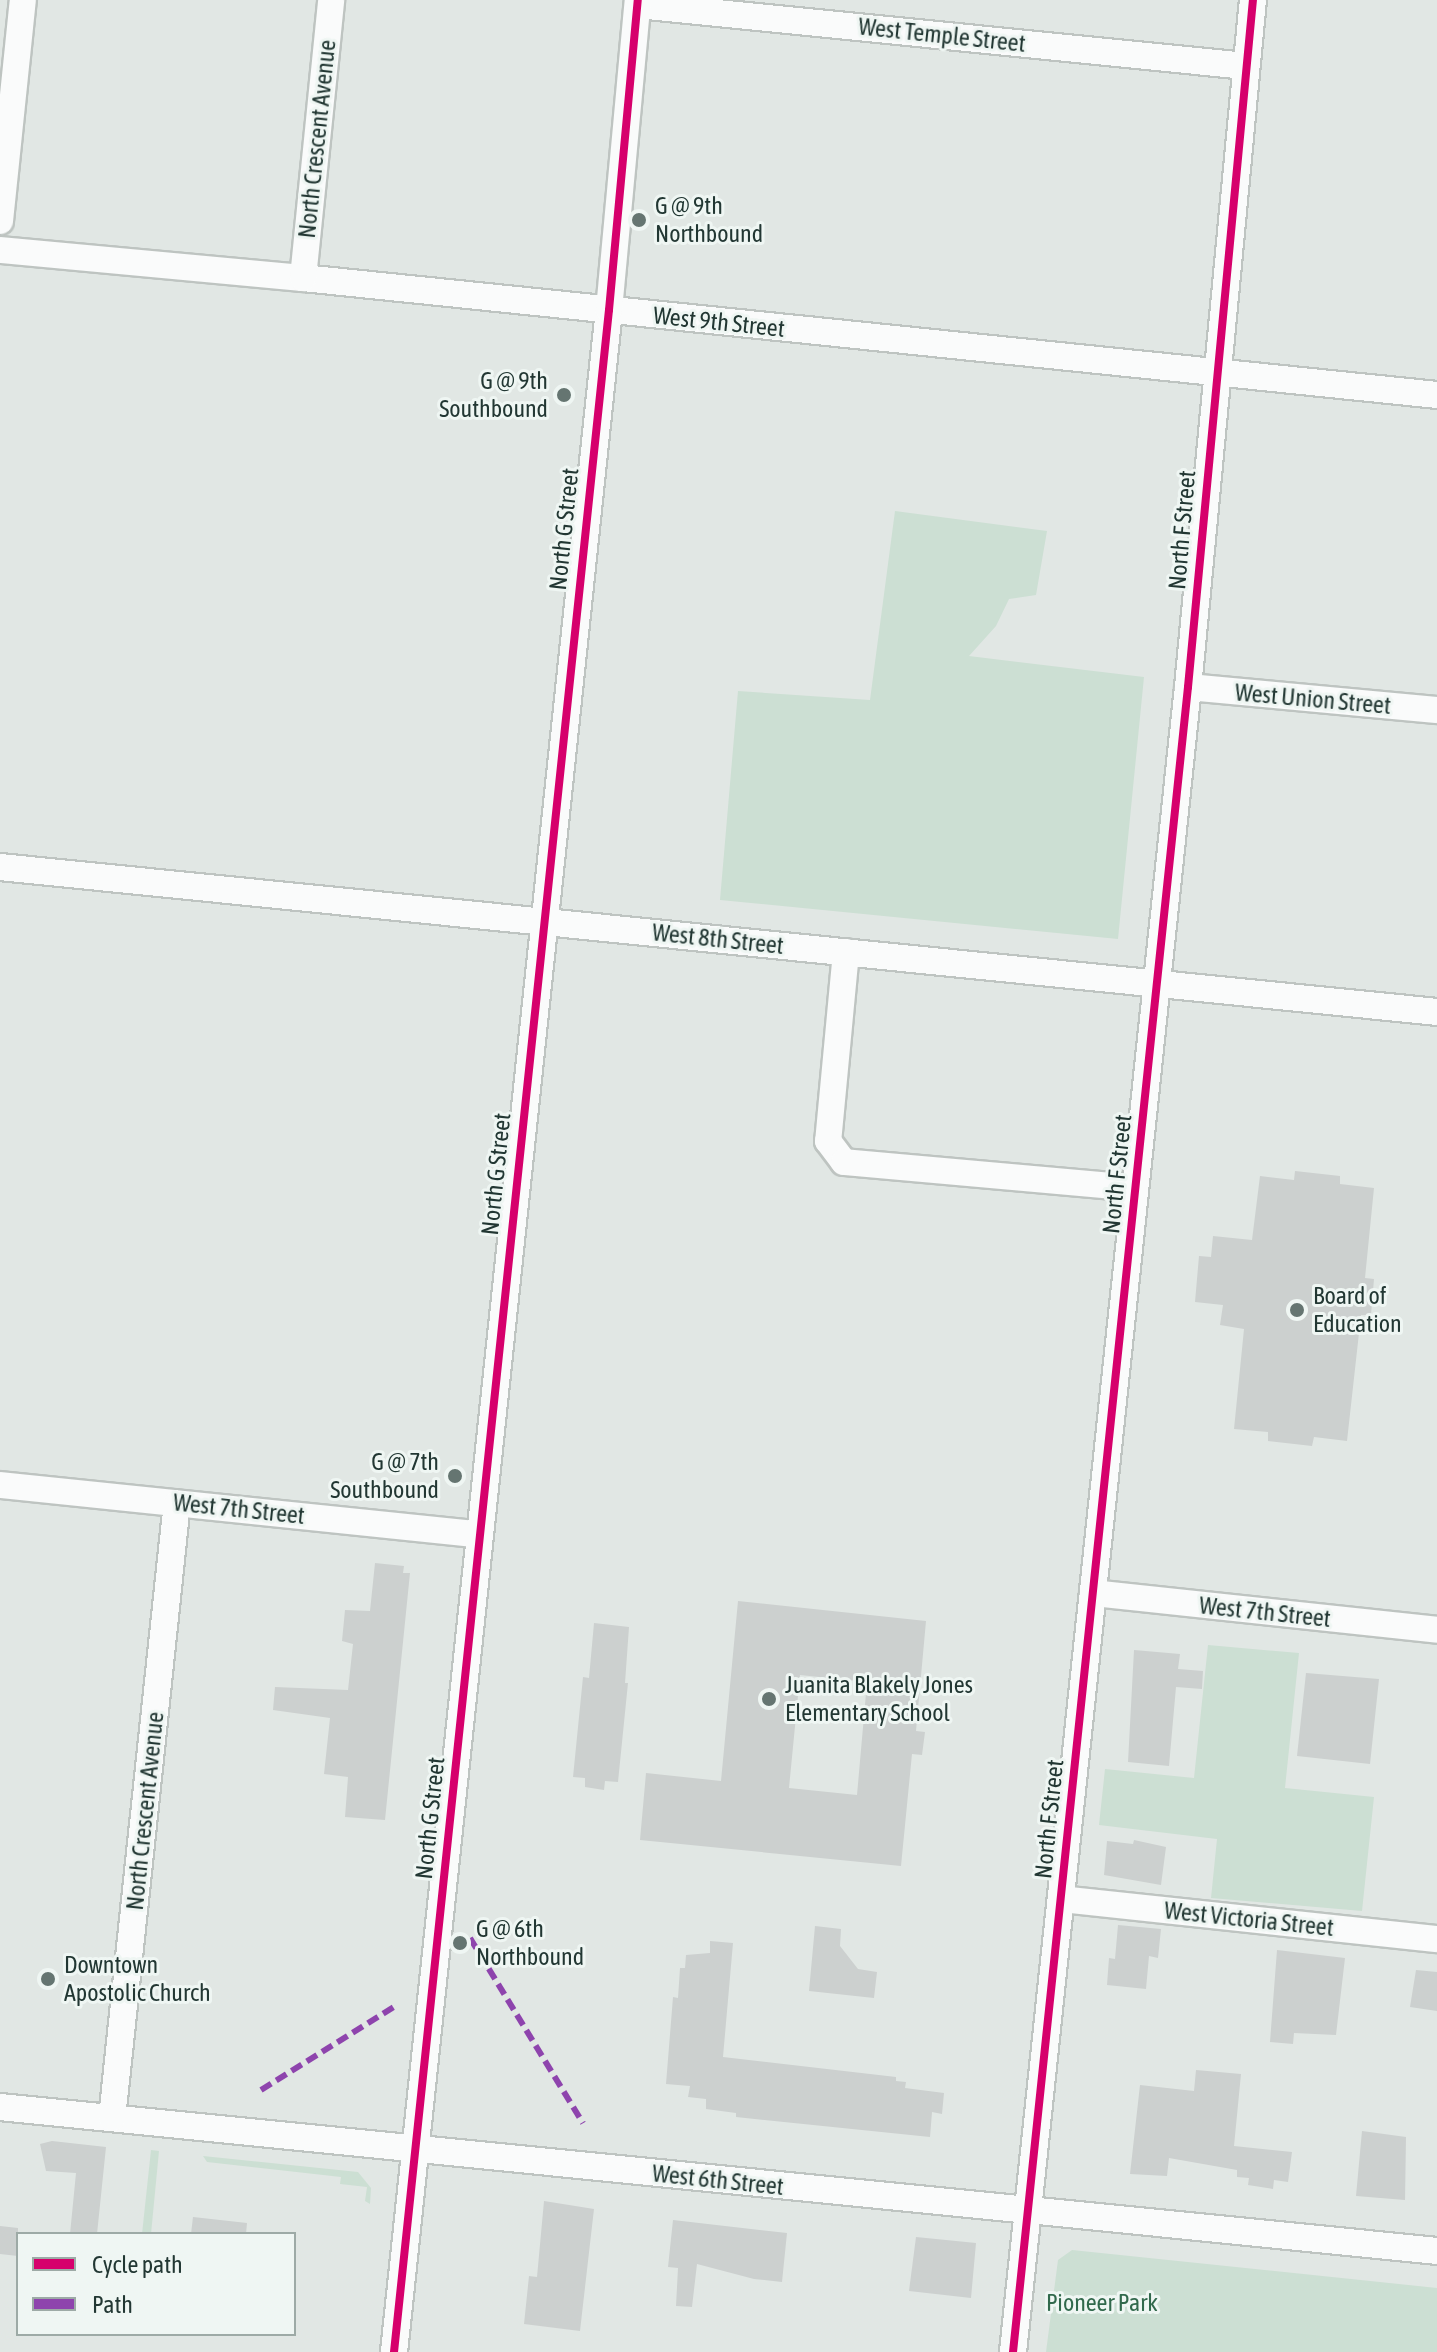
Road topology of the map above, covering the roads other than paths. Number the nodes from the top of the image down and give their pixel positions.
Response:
1 (23, 0) edge
2 (331, 0) edge
3 (1253, 0) edge
4 (638, 2) edge
5 (1246, 66) junction
6 (0, 221) edge
7 (0, 250) edge
8 (303, 278) junction
9 (609, 310) junction
10 (1215, 372) junction
11 (1437, 395) edge
12 (1188, 687) junction
13 (1437, 710) edge
14 (0, 867) edge
15 (544, 922) junction
16 (846, 952) junction
17 (1157, 984) junction
18 (1437, 1012) edge
19 (1135, 1188) junction
20 (0, 1485) edge
21 (177, 1503) junction
22 (478, 1534) junction
23 (1093, 1593) junction
24 (1437, 1630) edge
25 (1061, 1899) junction
26 (1437, 1939) edge
27 (0, 2107) edge
28 (112, 2118) junction
29 (415, 2149) junction
30 (1028, 2211) junction
31 (1437, 2251) edge
32 (394, 2352) edge
33 (1013, 2352) edge

1 - 6 street
2 - 8 street, North Crescent Avenue
3 - 5 street, North F Street
4 - 5 street, West Temple Street
4 - 9 street, North G Street
5 - 10 street, North F Street
7 - 8 street, West 9th Street
8 - 9 street, West 9th Street
9 - 10 street, West 9th Street
9 - 15 street, North G Street
10 - 11 street, West 9th Street
10 - 12 street, North F Street
12 - 13 street, West Union Street
12 - 17 street, North F Street
14 - 15 street, West 8th Street
15 - 16 street, West 8th Street
15 - 22 street, North G Street
16 - 17 street, West 8th Street
16 - 19 street
17 - 18 street, West 8th Street
17 - 19 street, North F Street
19 - 23 street, North F Street
20 - 21 street, West 7th Street
21 - 22 street, West 7th Street
21 - 28 street, North Crescent Avenue
22 - 29 street, North G Street
23 - 24 street, West 7th Street
23 - 25 street, North F Street
25 - 26 street, West Victoria Street
25 - 30 street, North F Street
27 - 28 street, West 6th Street
28 - 29 street, West 6th Street
29 - 30 street, West 6th Street
29 - 32 street, North G Street
30 - 31 street, West 6th Street
30 - 33 street, North F Street

